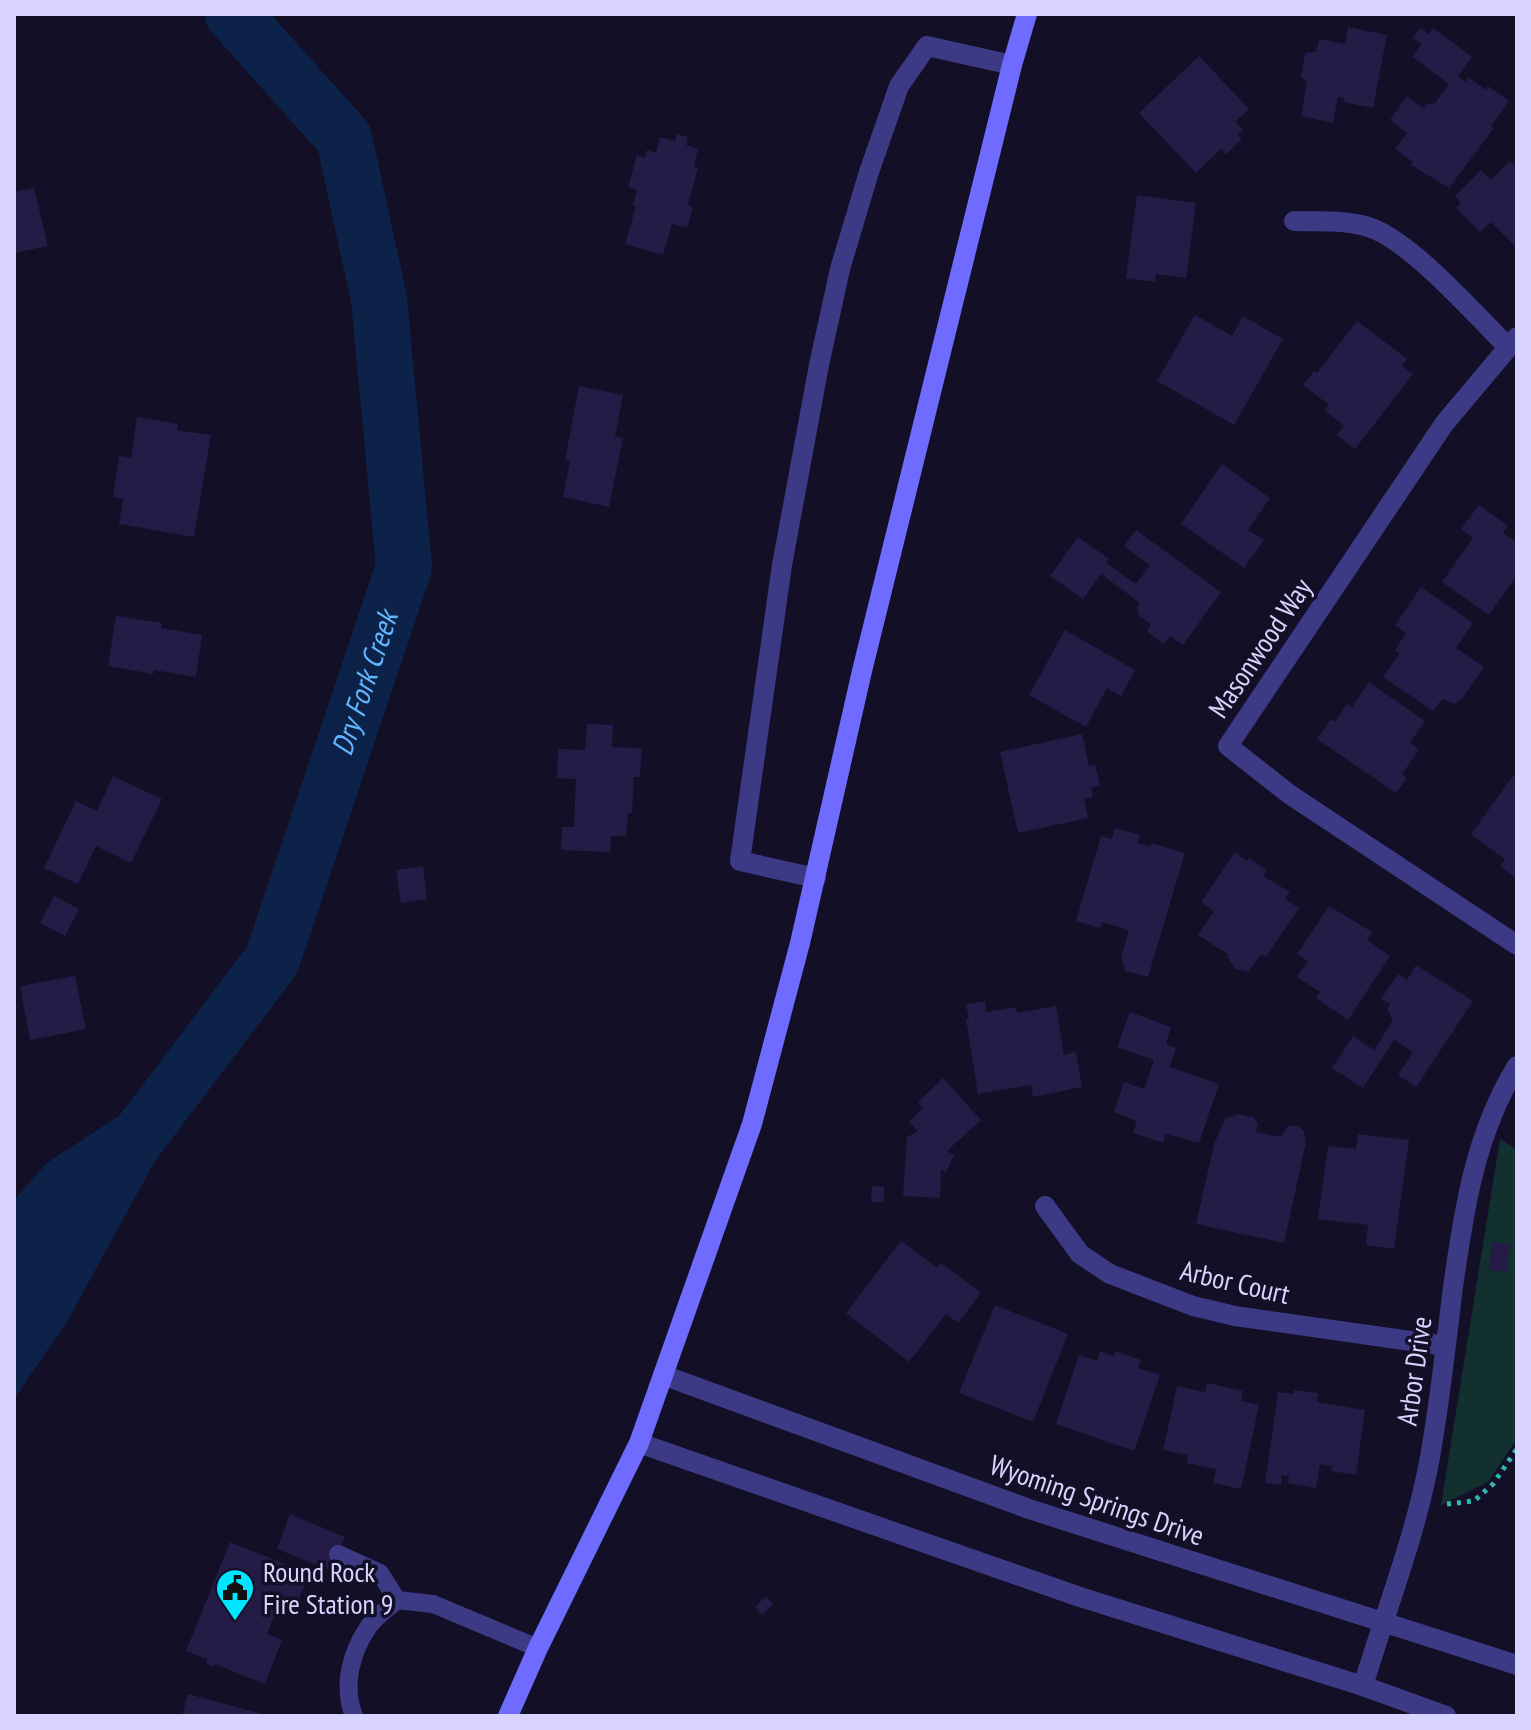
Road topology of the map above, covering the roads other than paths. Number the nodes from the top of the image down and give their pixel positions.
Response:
1 (1027, 14) edge
2 (1012, 65) junction
3 (1294, 221) dead end
4 (1513, 342) edge
5 (816, 878) junction
6 (1517, 945) edge
7 (1517, 1066) edge
8 (1045, 1206) dead end
9 (1446, 1346) junction
10 (663, 1375) junction
11 (639, 1443) junction
12 (338, 1554) dead end
13 (397, 1600) junction
14 (1382, 1623) junction
15 (538, 1648) junction
16 (1517, 1665) edge
17 (1363, 1686) junction
18 (354, 1716) edge
19 (508, 1716) edge
20 (1446, 1716) edge

1 - 2 main road
2 - 5 main road
2 - 5 street
3 - 4 street
4 - 6 street, Masonwood Way
5 - 10 main road
7 - 9 street, Arbor Drive
8 - 9 street, Arbor Court
9 - 14 street, Arbor Drive
10 - 11 main road
10 - 14 street, Wyoming Springs Drive
11 - 15 main road
11 - 17 street
12 - 13 lane
13 - 15 lane
13 - 18 lane
14 - 16 street, Wyoming Springs Drive
14 - 17 street, Arbor Drive
15 - 19 main road
17 - 20 street

